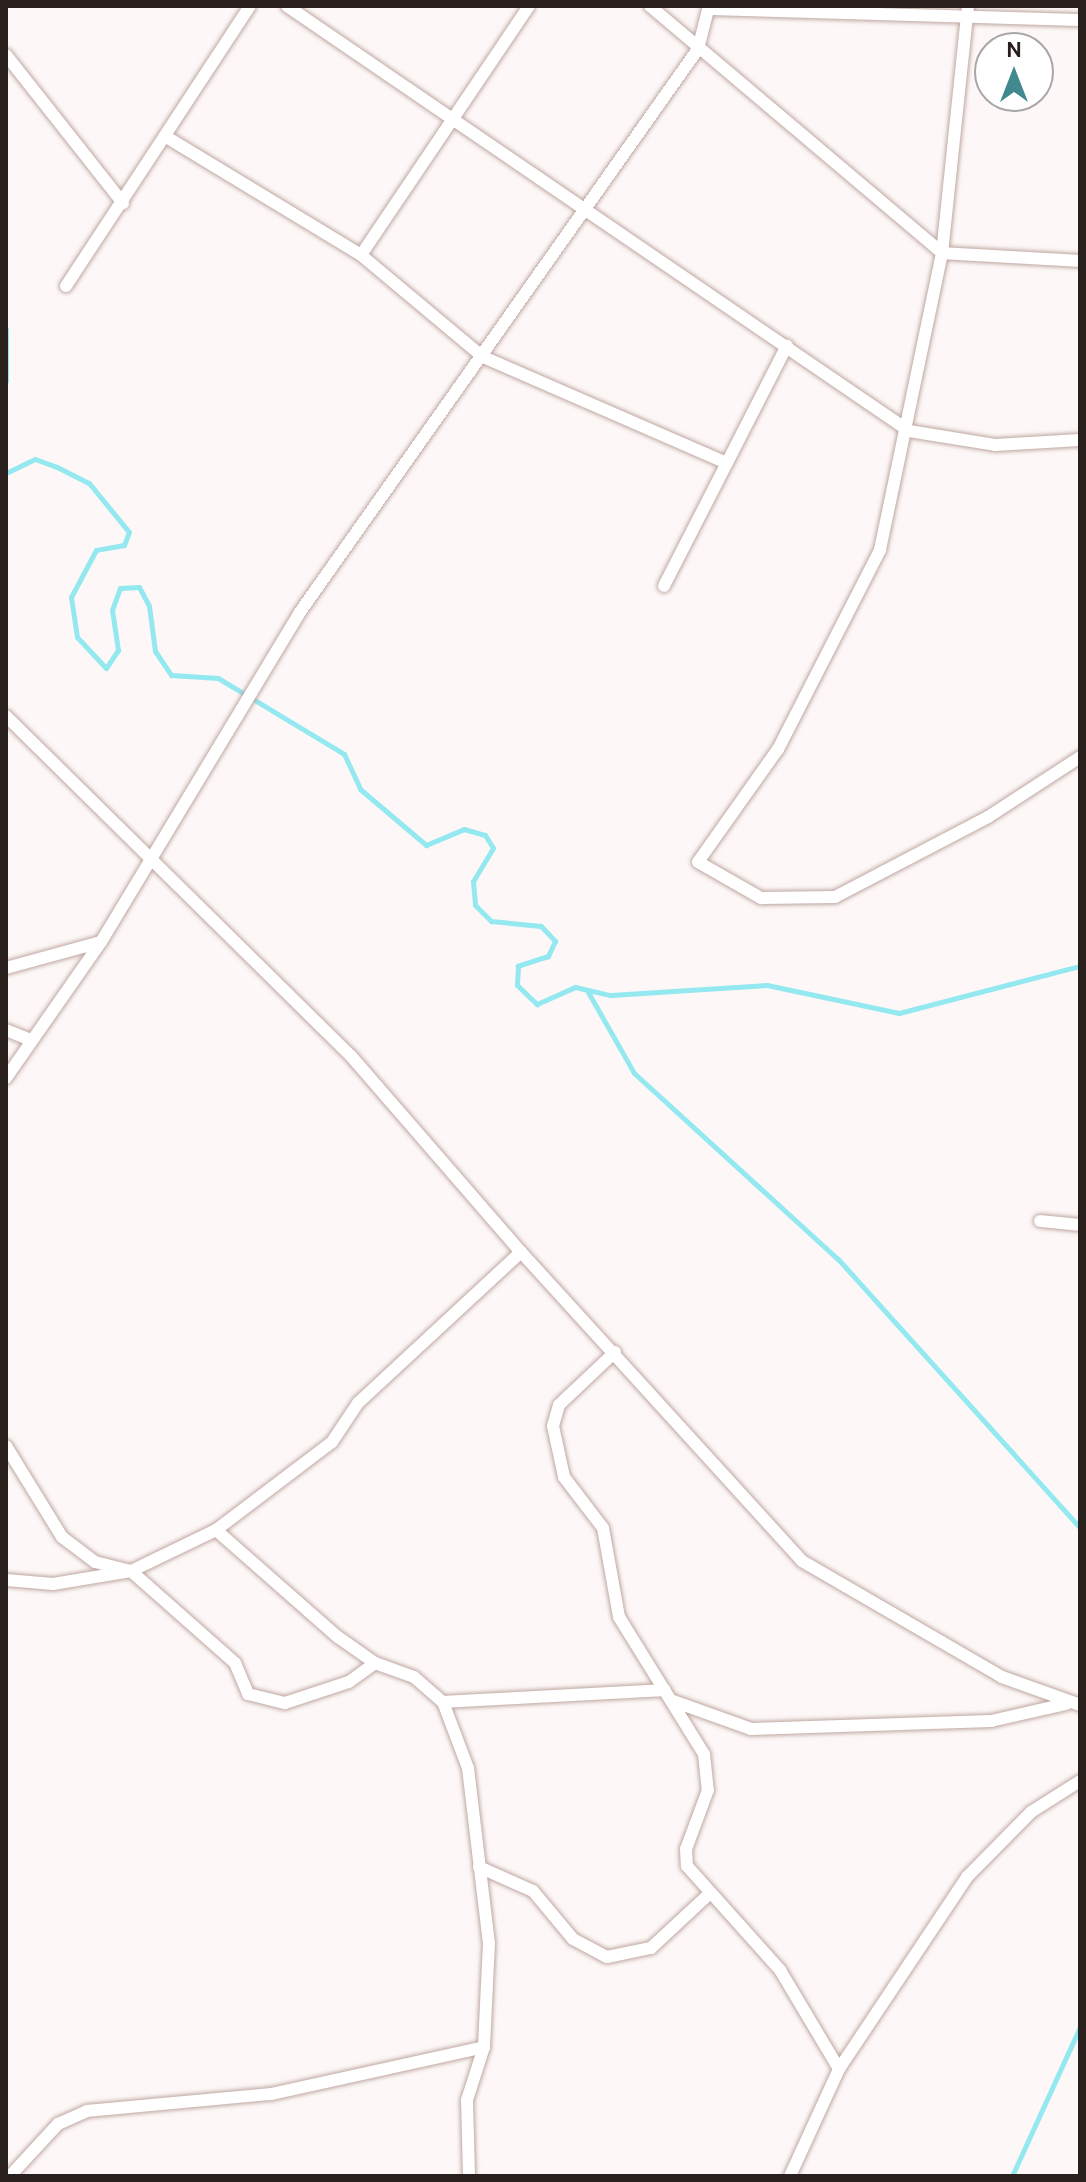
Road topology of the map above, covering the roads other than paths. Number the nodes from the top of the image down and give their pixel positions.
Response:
1 (250, 6) edge
2 (287, 6) edge
3 (529, 6) edge
4 (650, 6) edge
5 (709, 8) edge
6 (852, 11) edge
7 (968, 13) edge
8 (1080, 20) edge
9 (698, 49) junction
10 (6, 55) edge
11 (454, 118) junction
12 (168, 138) junction
13 (123, 203) junction
14 (585, 207) junction
15 (942, 253) junction
16 (361, 255) junction
17 (1080, 261) edge
18 (66, 286) dead end
19 (787, 346) junction
20 (483, 357) junction
21 (909, 431) junction
22 (1080, 440) edge
23 (727, 463) junction
24 (664, 586) dead end
25 (6, 716) edge
26 (1080, 757) edge
27 (148, 860) junction
28 (101, 942) junction
29 (6, 968) edge
30 (6, 1030) edge
31 (31, 1040) junction
32 (6, 1078) edge
33 (1040, 1221) dead end
34 (1080, 1225) edge
35 (521, 1252) junction
36 (615, 1352) junction
37 (6, 1446) edge
38 (216, 1530) junction
39 (131, 1571) junction
40 (6, 1580) edge
41 (375, 1663) junction
42 (665, 1690) junction
43 (673, 1701) junction
44 (443, 1702) junction
45 (1066, 1704) junction
46 (1080, 1705) edge
47 (1080, 1781) edge
48 (479, 1867) junction
49 (708, 1895) junction
50 (484, 2047) junction
51 (839, 2069) junction
52 (10, 2176) edge
53 (469, 2176) edge
54 (790, 2176) edge

1 - 12 street
2 - 11 street
3 - 11 street
4 - 9 street
5 - 6 street
5 - 9 street
6 - 7 street
7 - 8 street
7 - 15 street
9 - 14 street
9 - 15 street
10 - 13 street
11 - 14 street
11 - 16 street
12 - 13 street
12 - 16 street
13 - 18 street
14 - 19 street
14 - 20 street
15 - 17 street
15 - 21 street
16 - 20 street
19 - 21 street
19 - 23 street
20 - 23 street
20 - 27 street
21 - 22 street
21 - 26 street
23 - 24 street
25 - 27 street
27 - 28 street
27 - 35 street
28 - 29 street
28 - 31 street
30 - 31 street
31 - 32 street
33 - 34 street
35 - 36 street
35 - 38 street
36 - 42 street
36 - 45 street
37 - 39 street
38 - 39 street
38 - 41 street
39 - 40 street
39 - 41 street
41 - 44 street
42 - 43 street
42 - 44 street
43 - 45 street
43 - 49 street
44 - 48 street
45 - 46 street
47 - 51 street
48 - 49 street
48 - 50 street
49 - 51 street
50 - 52 street
50 - 53 street
51 - 54 street

